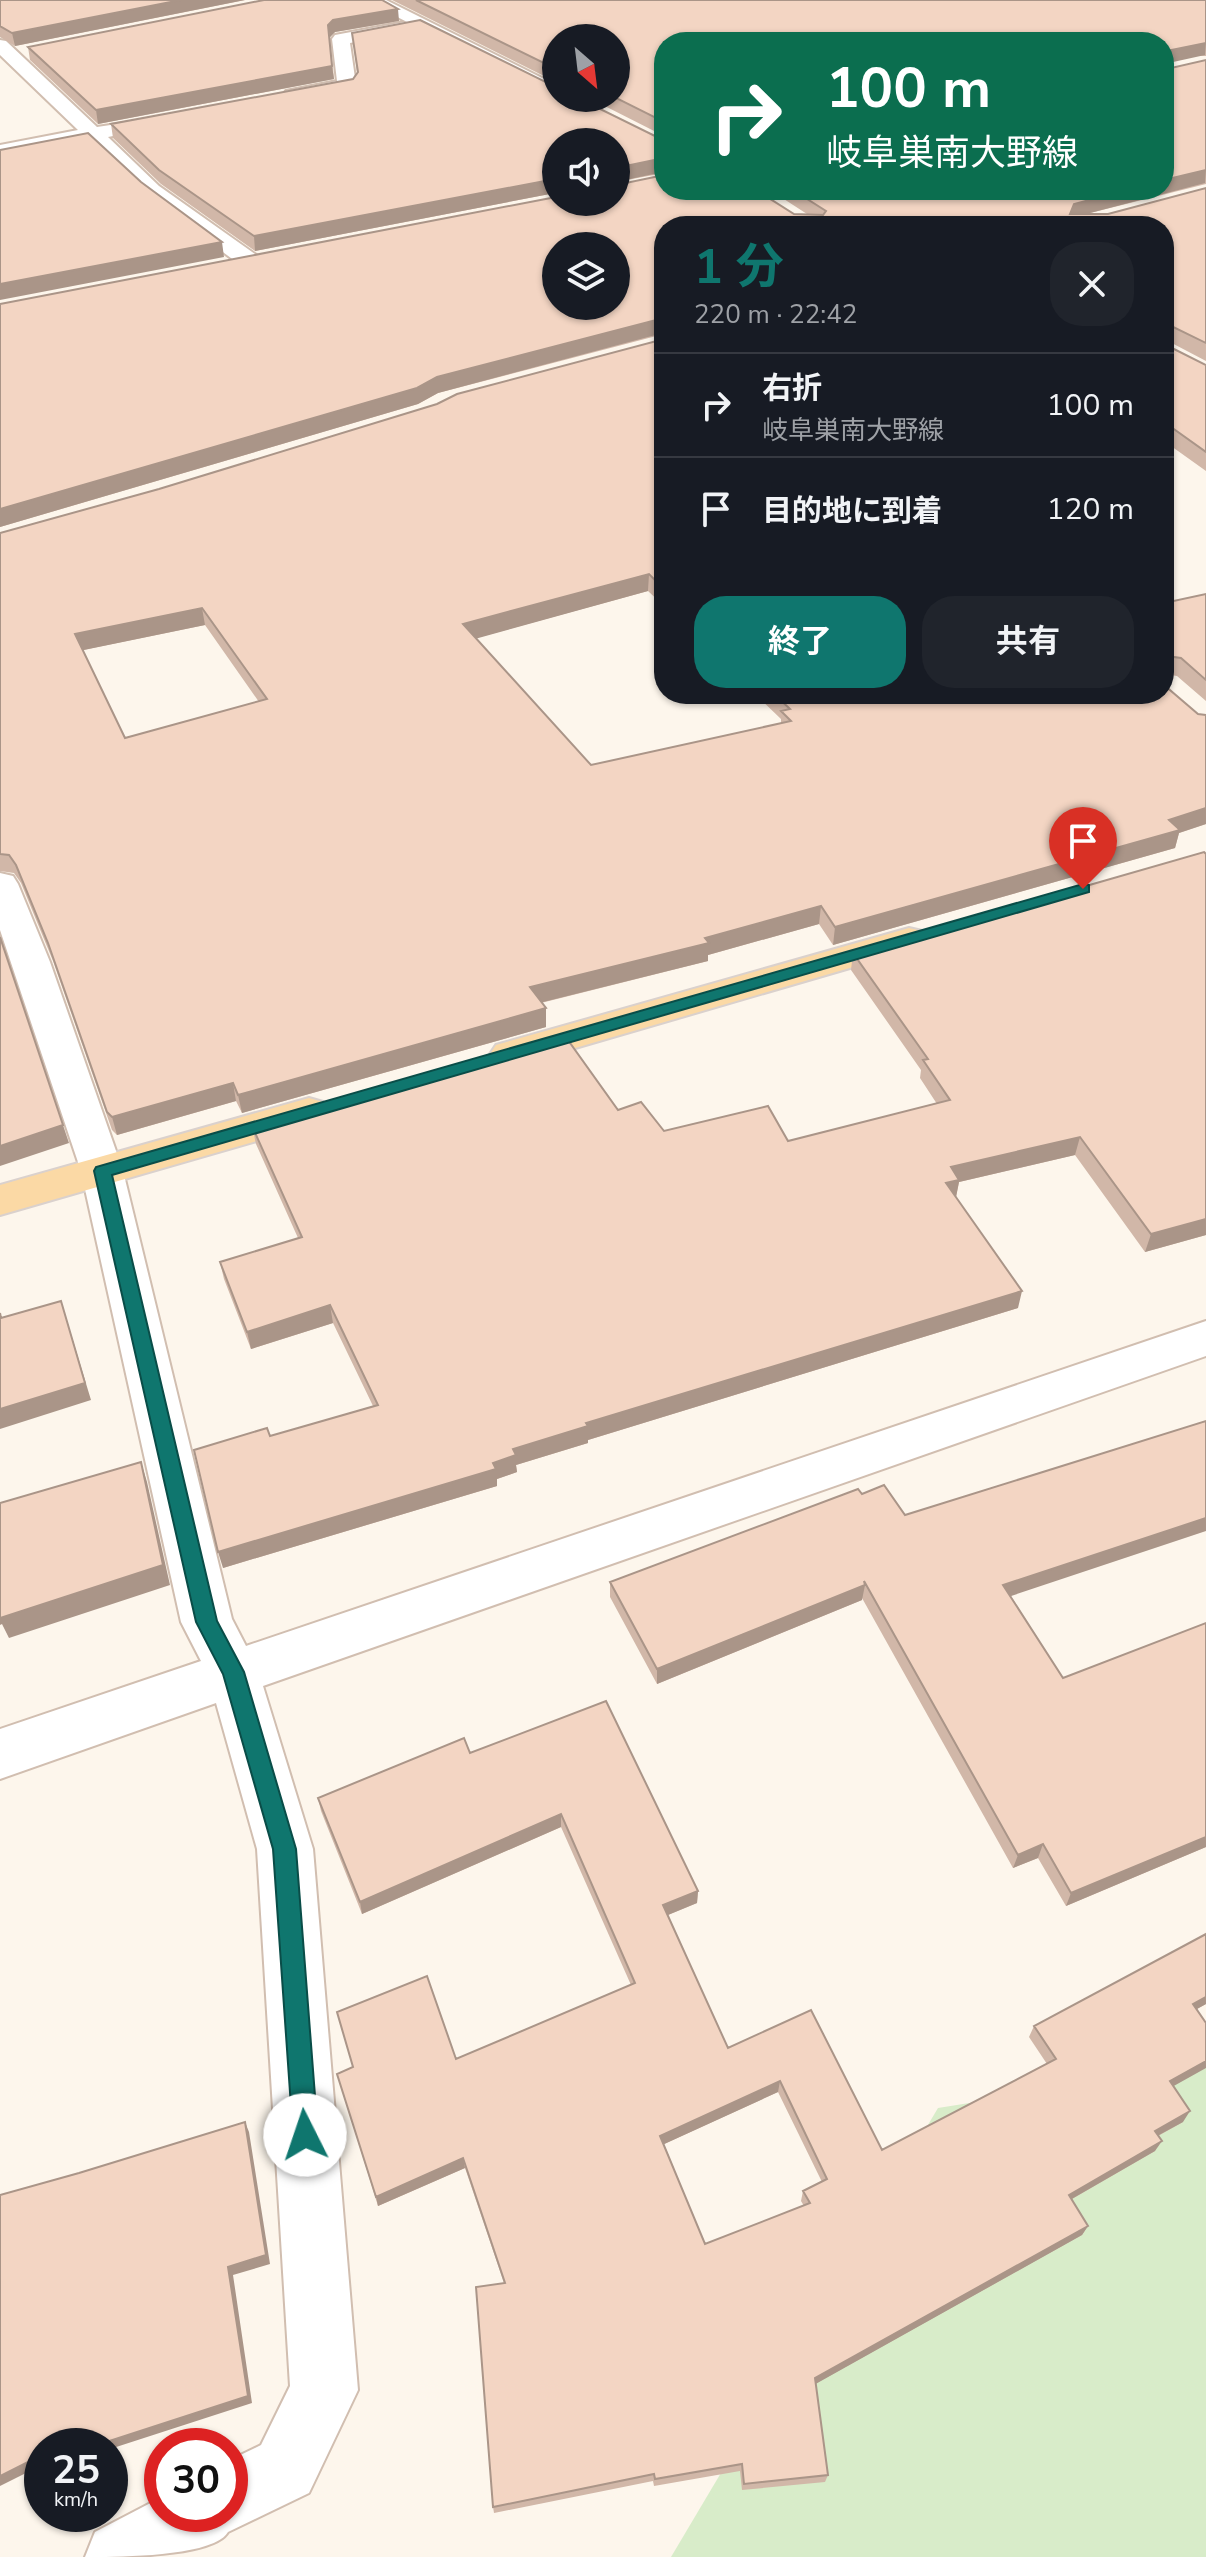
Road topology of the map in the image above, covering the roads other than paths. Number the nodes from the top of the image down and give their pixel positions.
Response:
1 (373, 0) edge
2 (420, 14) junction
3 (9, 52) edge
4 (542, 84) edge
5 (272, 100) edge
6 (197, 114) edge
7 (92, 134) junction
8 (0, 151) edge
9 (251, 262) edge
10 (0, 884) edge
11 (945, 928) edge
12 (16, 966) edge
13 (470, 1065) edge
14 (348, 1101) edge
15 (102, 1171) junction
16 (0, 1200) edge
17 (1206, 1338) edge
18 (233, 1672) junction
19 (0, 1754) edge
20 (248, 2489) edge
21 (167, 2532) edge
22 (120, 2557) edge

1 - 2 street
2 - 4 street
2 - 5 street
3 - 7 street
6 - 7 street
7 - 8 street
7 - 9 street
10 - 12 street
11 - 13 main road
12 - 15 street
14 - 15 main road
15 - 16 main road
15 - 18 street
17 - 18 street
18 - 19 street
18 - 20 street
21 - 22 street

